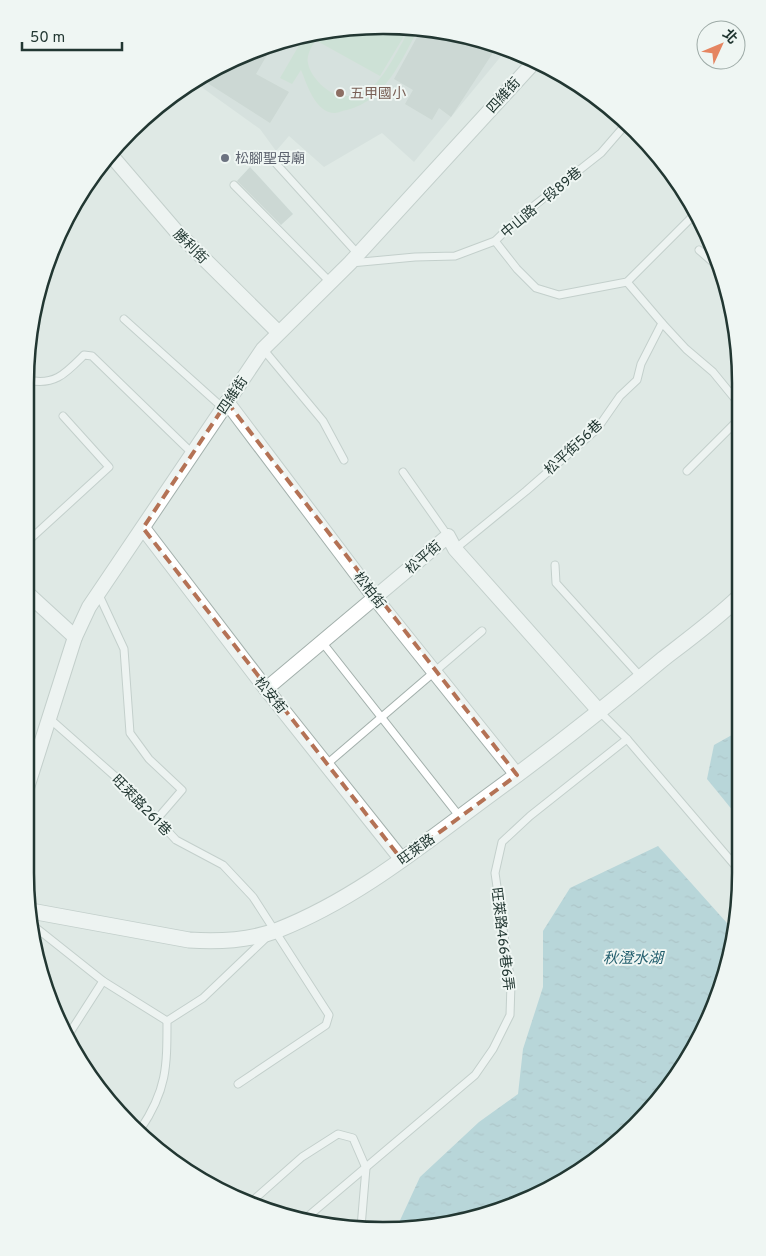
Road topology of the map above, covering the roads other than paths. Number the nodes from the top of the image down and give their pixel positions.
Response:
1 (530, 67) edge
2 (622, 129) edge
3 (271, 158) dead end
4 (115, 159) edge
5 (234, 185) dead end
6 (690, 218) edge
7 (495, 240) junction
8 (699, 250) dead end
9 (354, 259) junction
10 (710, 259) edge
11 (627, 282) junction
12 (331, 283) junction
13 (124, 319) dead end
14 (662, 323) junction
15 (278, 332) junction
16 (263, 349) junction
17 (34, 381) edge
18 (732, 395) edge
19 (225, 405) junction
20 (63, 416) dead end
21 (732, 426) edge
22 (193, 454) junction
23 (344, 460) dead end
24 (687, 471) dead end
25 (403, 472) dead end
26 (143, 528) junction
27 (34, 536) edge
28 (448, 536) junction
29 (455, 549) junction
30 (554, 565) dead end
31 (98, 593) junction
32 (376, 598) junction
33 (34, 599) edge
34 (732, 603) edge
35 (482, 631) dead end
36 (75, 637) junction
37 (322, 642) junction
38 (435, 670) junction
39 (641, 678) junction
40 (266, 689) junction
41 (600, 712) junction
42 (382, 716) junction
43 (50, 719) junction
44 (627, 739) junction
45 (327, 764) junction
46 (34, 769) edge
47 (517, 774) junction
48 (460, 817) junction
49 (157, 819) junction
50 (402, 860) junction
51 (732, 862) edge
52 (36, 912) edge
53 (38, 930) edge
54 (275, 931) junction
55 (103, 981) junction
56 (167, 1020) junction
57 (72, 1030) edge
58 (238, 1084) dead end
59 (143, 1126) edge
60 (366, 1168) junction
61 (255, 1198) edge
62 (310, 1215) edge
63 (361, 1222) edge

1 - 9 street, 四維街
2 - 7 lane, 中山路一段89巷
3 - 9 lane
4 - 15 street, 勝利街
5 - 12 lane
6 - 11 lane
7 - 9 lane, 中山路一段89巷
7 - 11 lane
8 - 10 lane
9 - 12 street, 四維街
11 - 14 lane
12 - 15 street, 四維街
13 - 19 lane
14 - 18 lane
14 - 29 lane, 松平街56巷
15 - 16 street, 四維街
16 - 19 street, 四維街
16 - 23 lane
17 - 22 lane
19 - 22 street, 四維街
19 - 32 street, 松柏街
20 - 27 lane
21 - 24 lane
22 - 26 street, 四維街
25 - 28 lane
26 - 31 street, 四維街
26 - 40 street, 松安街
28 - 29 street, 松平街
28 - 32 street, 松平街
29 - 41 street, 松平街
30 - 39 lane
31 - 36 street, 四維街
31 - 49 lane
32 - 37 street, 松平街
32 - 38 street, 松柏街
33 - 36 street
34 - 39 street, 旺萊路
35 - 38 lane
36 - 43 street, 四維街
37 - 40 street, 松平街
37 - 42 lane
38 - 42 lane
38 - 47 street, 松柏街
39 - 41 street, 旺萊路
40 - 45 street, 松安街
41 - 44 lane
41 - 47 street, 旺萊路
42 - 45 lane
42 - 48 lane
43 - 46 street, 四維街
43 - 49 lane, 旺萊路261巷
44 - 51 lane
44 - 60 lane, 旺萊路466巷6弄
45 - 50 street, 松安街
47 - 48 street, 旺萊路
48 - 50 street, 旺萊路
49 - 54 lane, 旺萊路261巷
50 - 54 street, 旺萊路
52 - 54 street, 旺萊路
53 - 55 lane
54 - 56 lane
54 - 58 lane, 旺萊路261巷
55 - 56 lane
55 - 57 lane
56 - 59 lane
60 - 61 lane
60 - 62 lane, 旺萊路466巷6弄
60 - 63 lane

